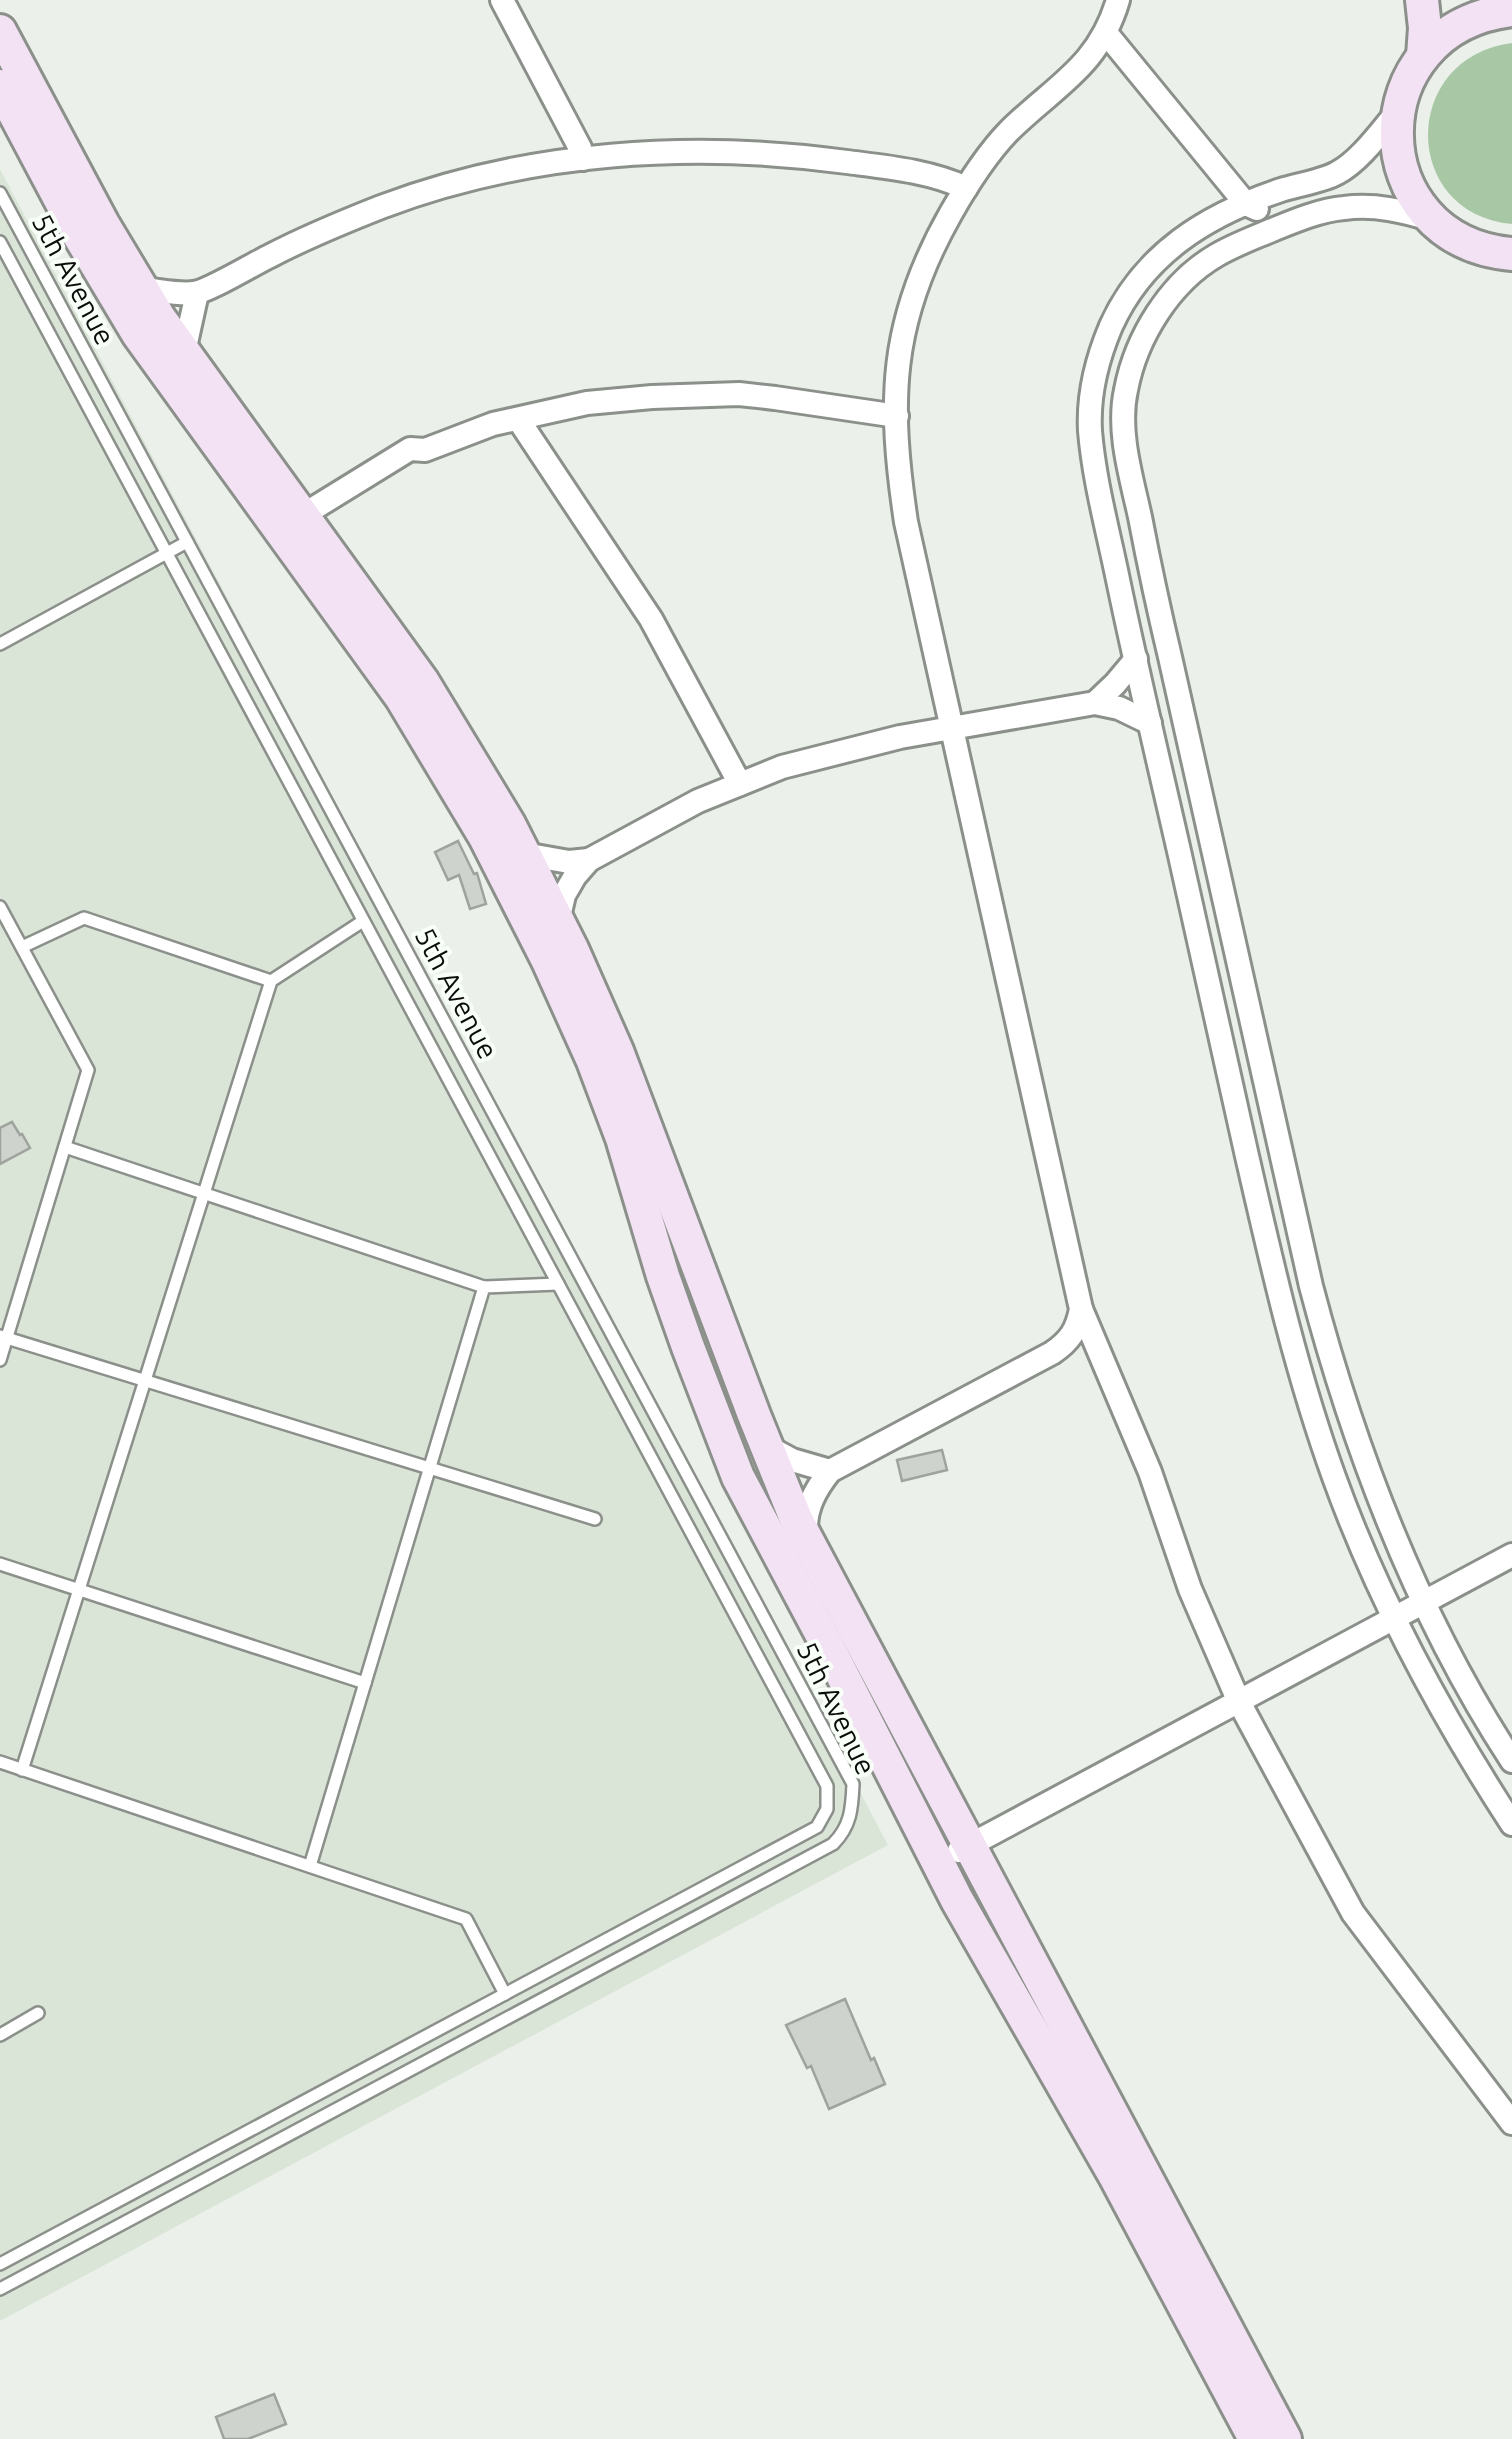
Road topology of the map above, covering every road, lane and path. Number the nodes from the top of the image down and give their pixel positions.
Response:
1 (502, 0) edge
2 (1118, 0) edge
3 (1422, 0) edge
4 (1512, 10) edge
5 (0, 31) edge
6 (1106, 33) junction
7 (1423, 56) junction
8 (0, 86) edge
9 (1398, 111) junction
10 (583, 159) junction
11 (966, 188) junction
12 (0, 192) edge
13 (1246, 204) junction
14 (1433, 220) junction
15 (1286, 224) junction
16 (0, 242) edge
17 (1507, 257) edge
18 (141, 289) junction
19 (197, 293) junction
20 (184, 352) junction
21 (896, 416) junction
22 (518, 419) junction
23 (303, 515) junction
24 (187, 542) junction
25 (166, 553) junction
26 (0, 644) edge
27 (1136, 659) junction
28 (1095, 703) junction
29 (1150, 723) junction
30 (952, 728) junction
31 (740, 784) junction
32 (524, 854) junction
33 (589, 860) junction
34 (0, 906) edge
35 (364, 921) junction
36 (558, 921) junction
37 (22, 947) junction
38 (270, 981) junction
39 (65, 1147) junction
40 (204, 1193) junction
41 (558, 1284) junction
42 (484, 1287) junction
43 (1082, 1309) junction
44 (3, 1337) edge
45 (0, 1360) edge
46 (145, 1380) junction
47 (766, 1446) junction
48 (430, 1468) junction
49 (830, 1470) junction
50 (595, 1519) dead end
51 (807, 1539) junction
52 (1512, 1555) edge
53 (0, 1564) edge
54 (79, 1590) junction
55 (1425, 1602) junction
56 (1395, 1618) junction
57 (365, 1684) junction
58 (1239, 1702) junction
59 (1512, 1761) edge
60 (0, 1762) edge
61 (22, 1770) junction
62 (1512, 1824) edge
63 (970, 1845) junction
64 (938, 1862) junction
65 (310, 1866) junction
66 (505, 1994) junction
67 (38, 2014) dead end
68 (0, 2034) edge
69 (1512, 2123) edge
70 (0, 2264) edge
71 (0, 2289) edge
72 (1255, 2439) edge
73 (1285, 2439) edge

1 - 10 street
2 - 6 street
3 - 7 main road
4 - 7 main road
5 - 18 main road
6 - 11 street
6 - 13 street
7 - 9 main road
8 - 64 main road
9 - 13 street
9 - 14 main road
10 - 11 street
10 - 19 street
11 - 21 street
12 - 24 lane, 5th Avenue
13 - 15 street
13 - 27 street
14 - 15 street
14 - 17 main road
15 - 55 street
16 - 25 lane, 5th Avenue
18 - 19 street
18 - 20 main road
19 - 20 street
20 - 23 main road
21 - 22 street
21 - 30 street
22 - 23 street
22 - 31 street
23 - 32 main road
24 - 25 lane
24 - 71 lane, 5th Avenue
25 - 26 lane
25 - 35 lane, 5th Avenue
27 - 28 street
27 - 29 street
28 - 29 street
28 - 30 street
29 - 56 street
30 - 31 street
30 - 43 street
31 - 33 street
32 - 33 street
32 - 36 main road
33 - 36 street
34 - 37 lane
35 - 38 lane
35 - 41 lane, 5th Avenue
36 - 47 main road
37 - 38 lane
37 - 39 lane
38 - 40 lane
39 - 40 lane
39 - 44 lane
40 - 42 lane
40 - 46 lane
41 - 42 lane
41 - 66 lane, 5th Avenue
42 - 48 lane
43 - 49 street
43 - 58 street
44 - 45 lane
44 - 46 lane
46 - 48 lane
46 - 54 lane
47 - 49 street
47 - 51 main road
48 - 50 lane
48 - 57 lane
49 - 51 street
51 - 63 main road
52 - 55 street
53 - 54 lane
54 - 57 lane
54 - 61 lane
55 - 56 street
55 - 59 street
56 - 58 street
56 - 62 street
57 - 65 lane
58 - 63 street
58 - 69 street
60 - 61 lane
61 - 65 lane
63 - 64 street
63 - 73 main road
64 - 72 main road
65 - 66 lane
66 - 70 lane
67 - 68 lane

